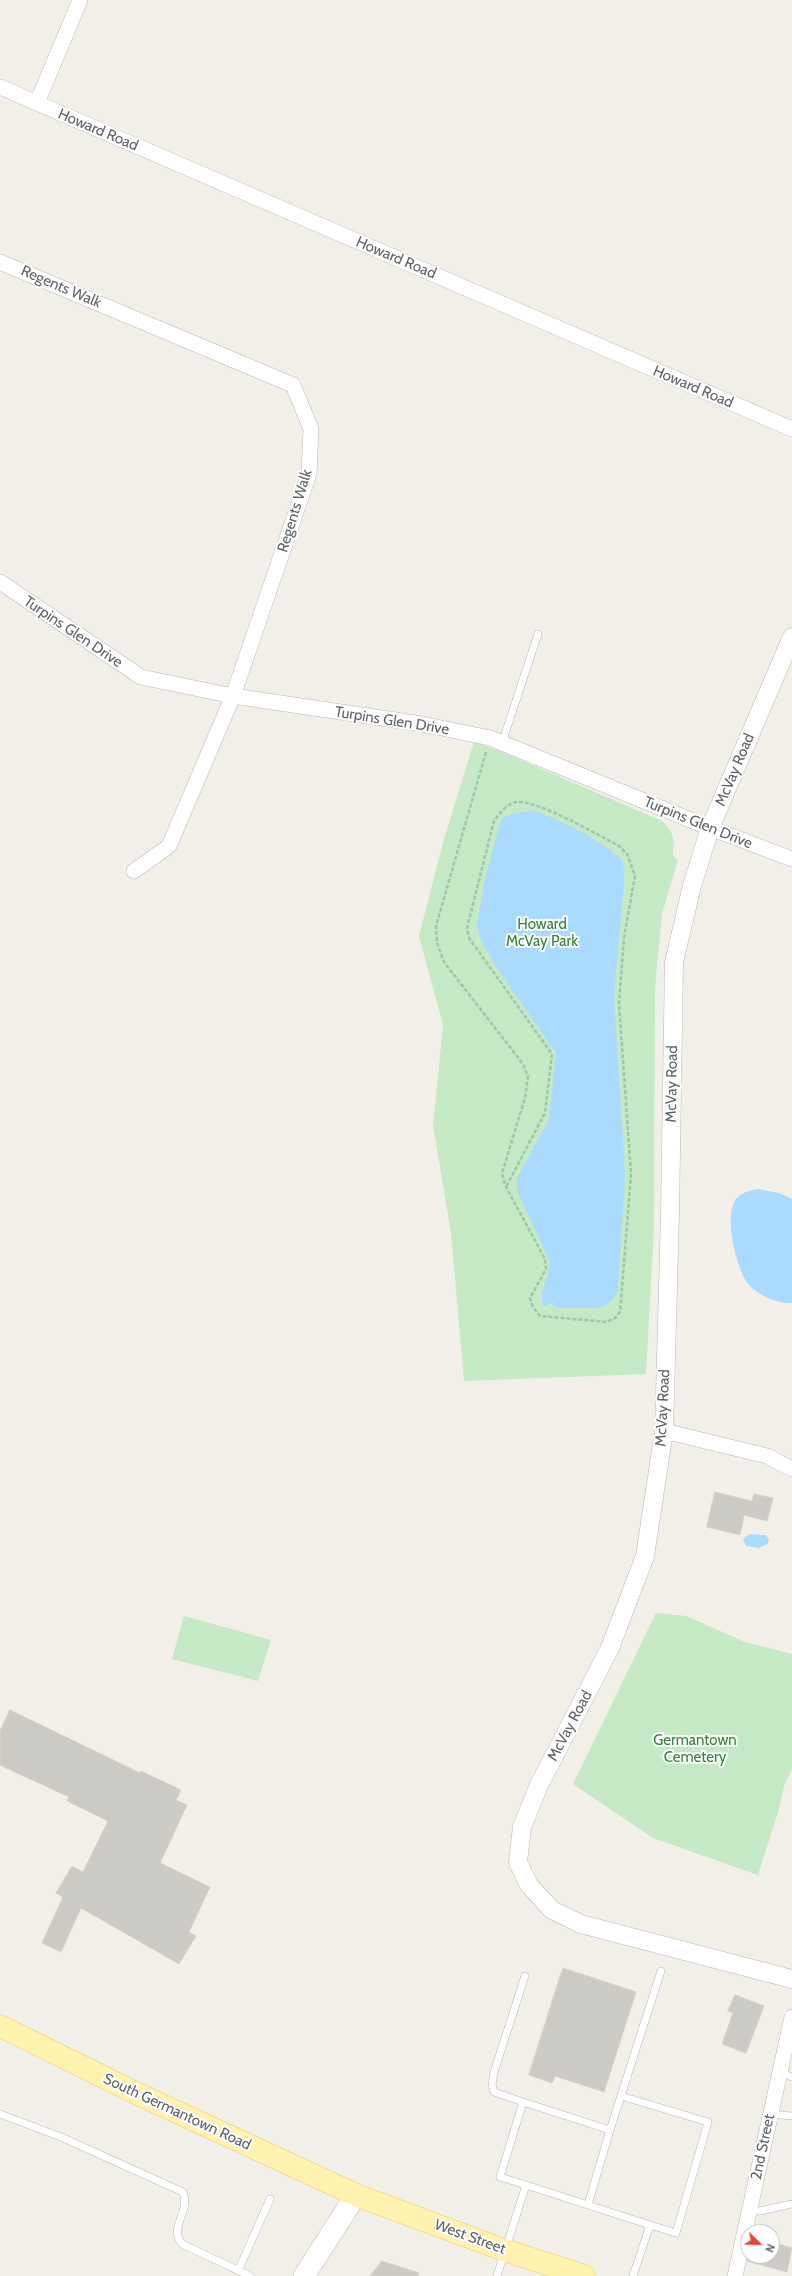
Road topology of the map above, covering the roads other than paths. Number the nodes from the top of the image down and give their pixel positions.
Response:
1 (80, 0) edge
2 (0, 87) edge
3 (37, 103) junction
4 (0, 262) edge
5 (792, 429) edge
6 (1, 586) edge
7 (538, 634) dead end
8 (792, 637) edge
9 (233, 696) junction
10 (496, 740) junction
11 (710, 828) junction
12 (792, 859) edge
13 (134, 871) dead end
14 (664, 1432) junction
15 (792, 1470) edge
16 (661, 1971) dead end
17 (525, 1976) dead end
18 (792, 1979) edge
19 (792, 2017) edge
20 (0, 2026) edge
21 (786, 2075) edge
22 (621, 2096) junction
23 (523, 2102) junction
24 (0, 2114) edge
25 (771, 2114) junction
26 (792, 2116) edge
27 (610, 2130) junction
28 (526, 2185) junction
29 (356, 2195) junction
30 (270, 2199) dead end
31 (792, 2204) edge
32 (588, 2205) junction
33 (750, 2210) junction
34 (650, 2225) junction
35 (504, 2250) junction
36 (238, 2270) junction
37 (250, 2276) edge
38 (304, 2276) edge
39 (497, 2276) edge
40 (584, 2276) edge
41 (633, 2276) edge
42 (735, 2276) edge

1 - 3 street
2 - 3 street, Howard Road
3 - 5 street, Howard Road
4 - 9 street, Regents Walk
6 - 9 street, Turpins Glen Drive
7 - 10 lane
8 - 11 street, McVay Road
9 - 10 street, Turpins Glen Drive
9 - 13 street, Regents Walk
10 - 11 street, Turpins Glen Drive
11 - 12 street, Turpins Glen Drive
11 - 14 street, McVay Road
14 - 15 street
14 - 18 street, McVay Road
16 - 22 lane
17 - 23 lane
19 - 21 street, 2nd Street
20 - 29 main road, South Germantown Road
21 - 25 street, 2nd Street
22 - 27 lane
22 - 34 lane
23 - 27 lane
23 - 28 lane
24 - 36 lane
25 - 26 lane
25 - 33 street, 2nd Street
27 - 32 lane
28 - 32 lane
28 - 35 lane
29 - 35 main road, West Street
29 - 38 main road
30 - 36 lane
31 - 33 lane
32 - 34 lane
33 - 42 street, 2nd Street
34 - 41 lane
35 - 39 lane
35 - 40 main road, West Street
36 - 37 lane

